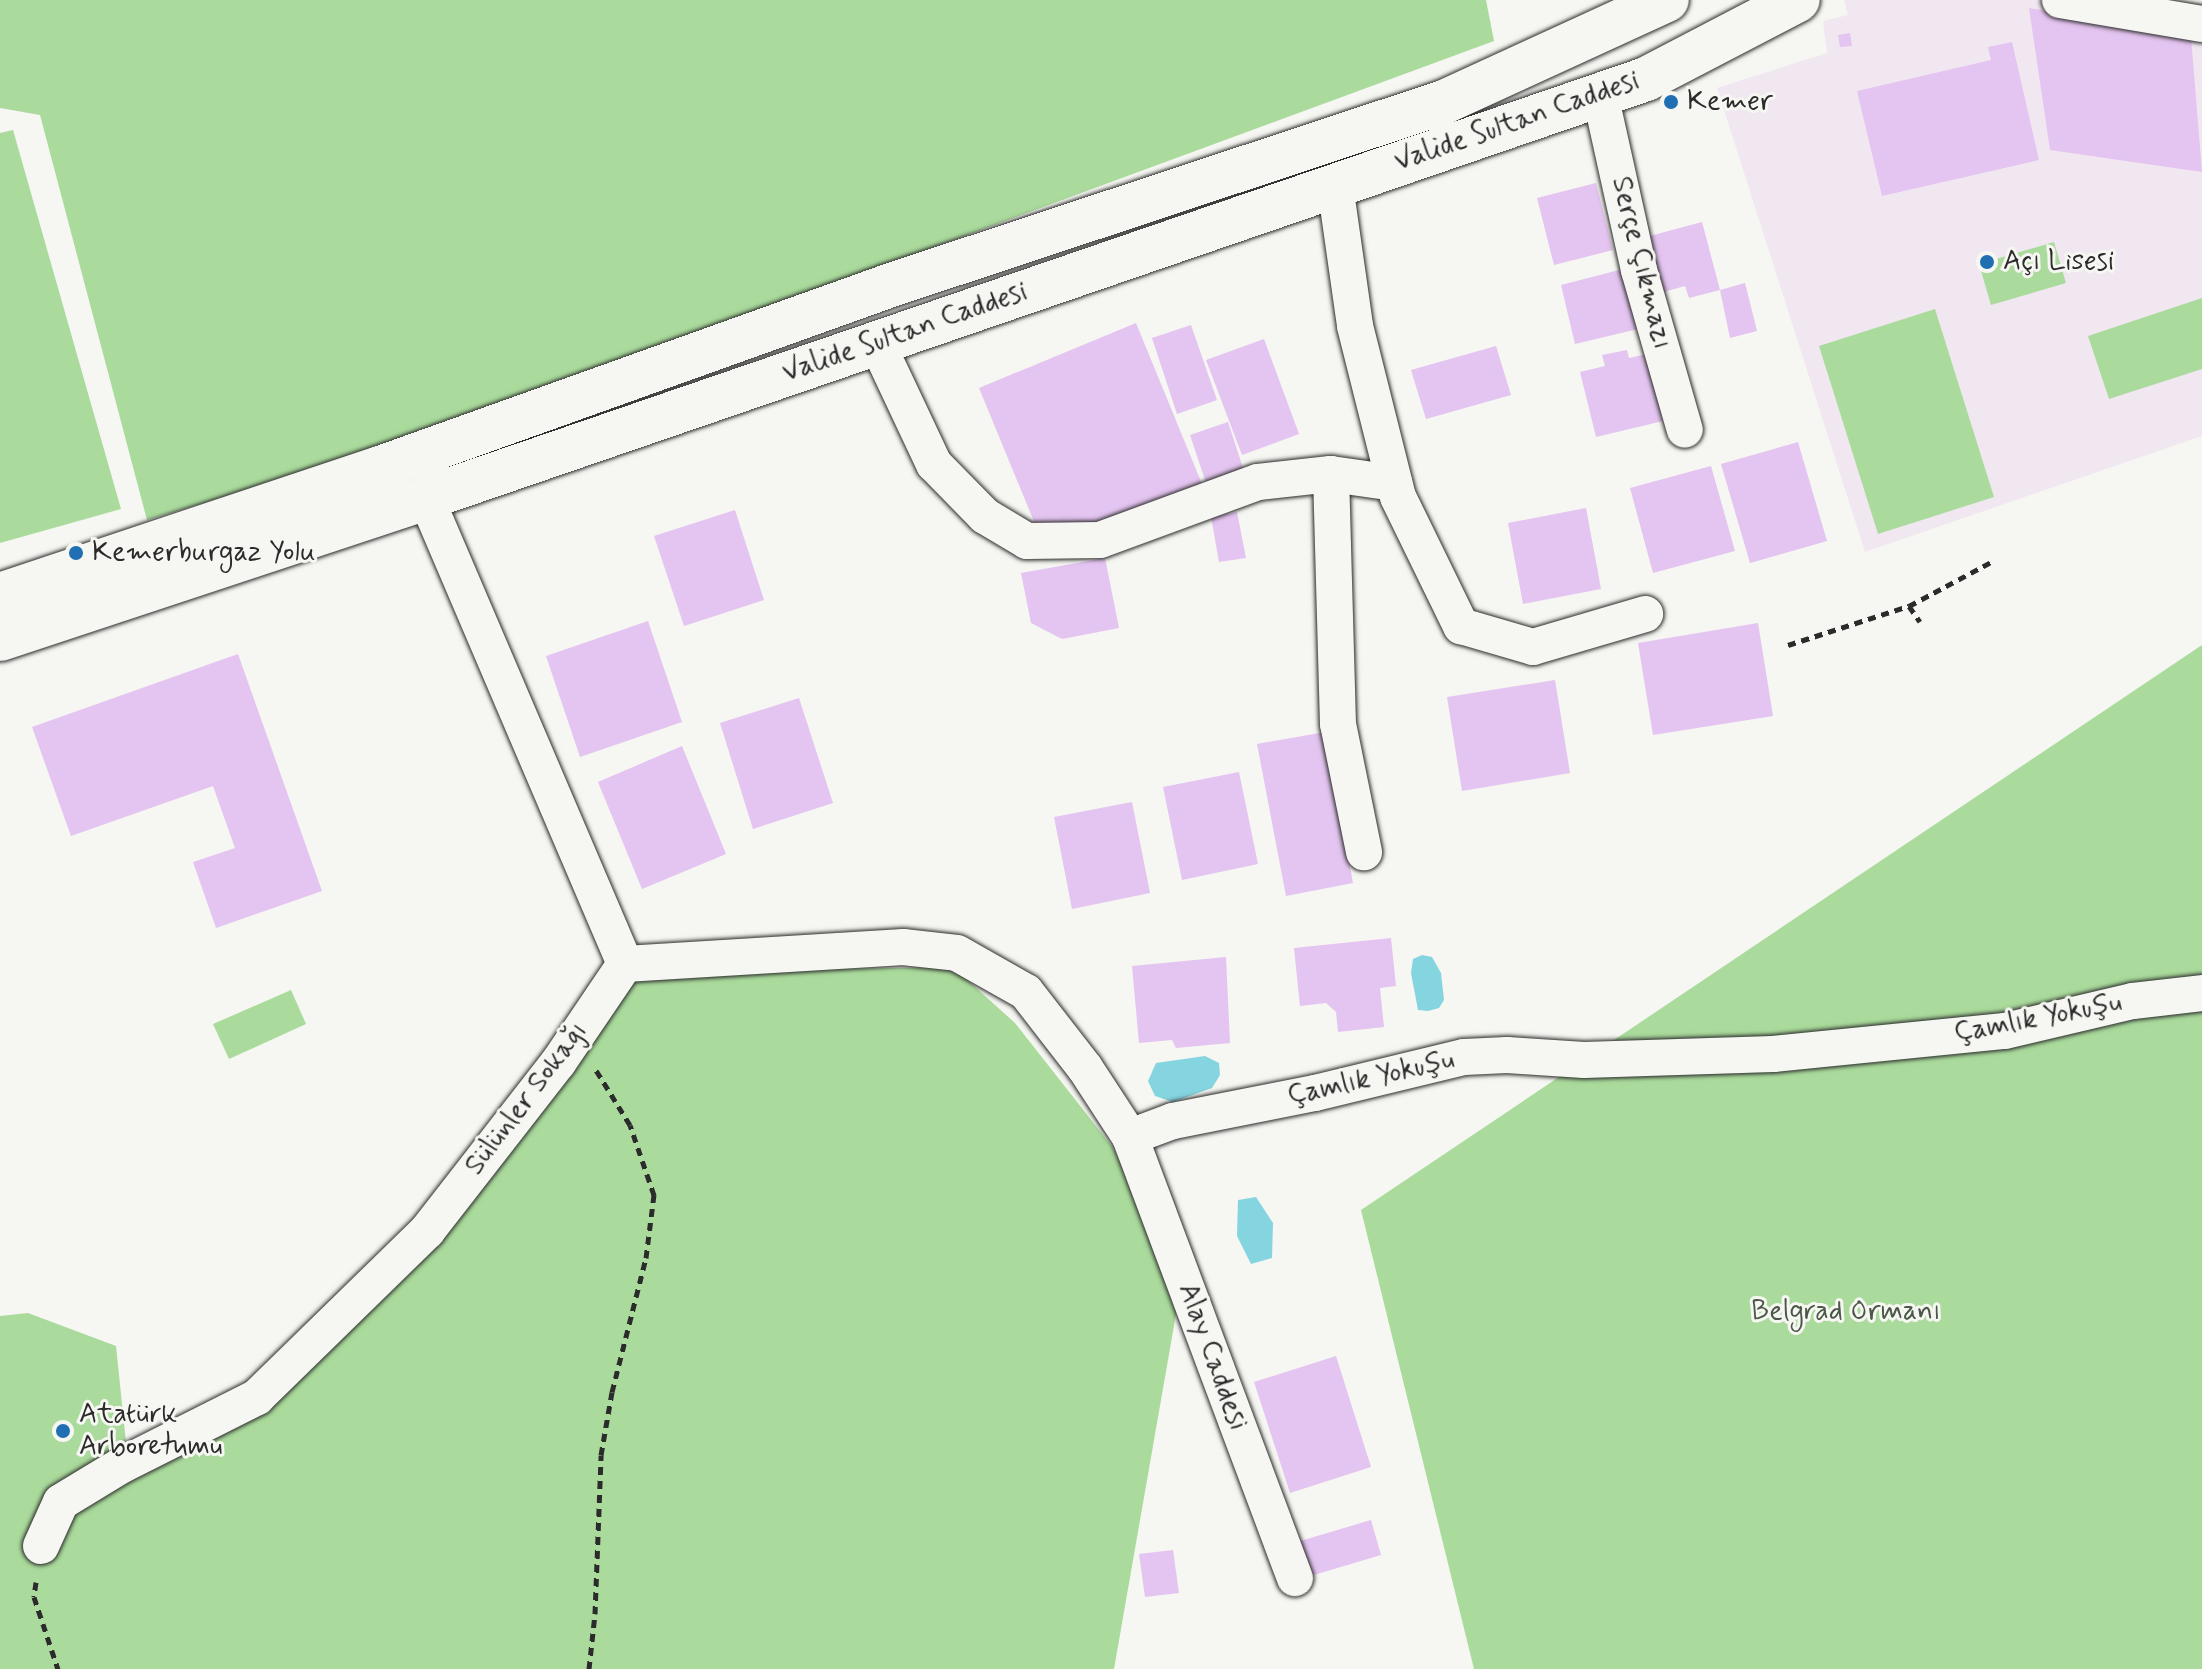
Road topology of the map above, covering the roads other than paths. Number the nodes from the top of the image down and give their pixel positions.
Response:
1 (1798, 0) edge
2 (2060, 0) edge
3 (1660, 2) edge
4 (2202, 24) edge
5 (1600, 94) junction
6 (1335, 185) junction
7 (877, 343) junction
8 (1685, 430) dead end
9 (1331, 474) junction
10 (1394, 483) junction
11 (426, 498) junction
12 (0, 595) edge
13 (1645, 614) dead end
14 (0, 639) edge
15 (1364, 852) dead end
16 (625, 964) junction
17 (2202, 993) edge
18 (1130, 1137) junction
19 (41, 1546) road end
20 (1295, 1578) dead end

1 - 5 main road, Valide Sultan Caddesi
2 - 4 street
3 - 12 main road, Valide Sultan Caddesi
5 - 6 main road, Valide Sultan Caddesi
5 - 8 street, Serçe Çıkmazı
6 - 7 main road, Valide Sultan Caddesi
6 - 10 street
7 - 9 street
7 - 11 main road, Valide Sultan Caddesi
9 - 10 street
9 - 15 street
10 - 13 street
11 - 14 main road, Valide Sultan Caddesi
11 - 16 street
16 - 18 street
16 - 19 street, Sülünler Sokağı
17 - 18 street, Çamlık Yokuşu
18 - 20 street, Alay Caddesi

